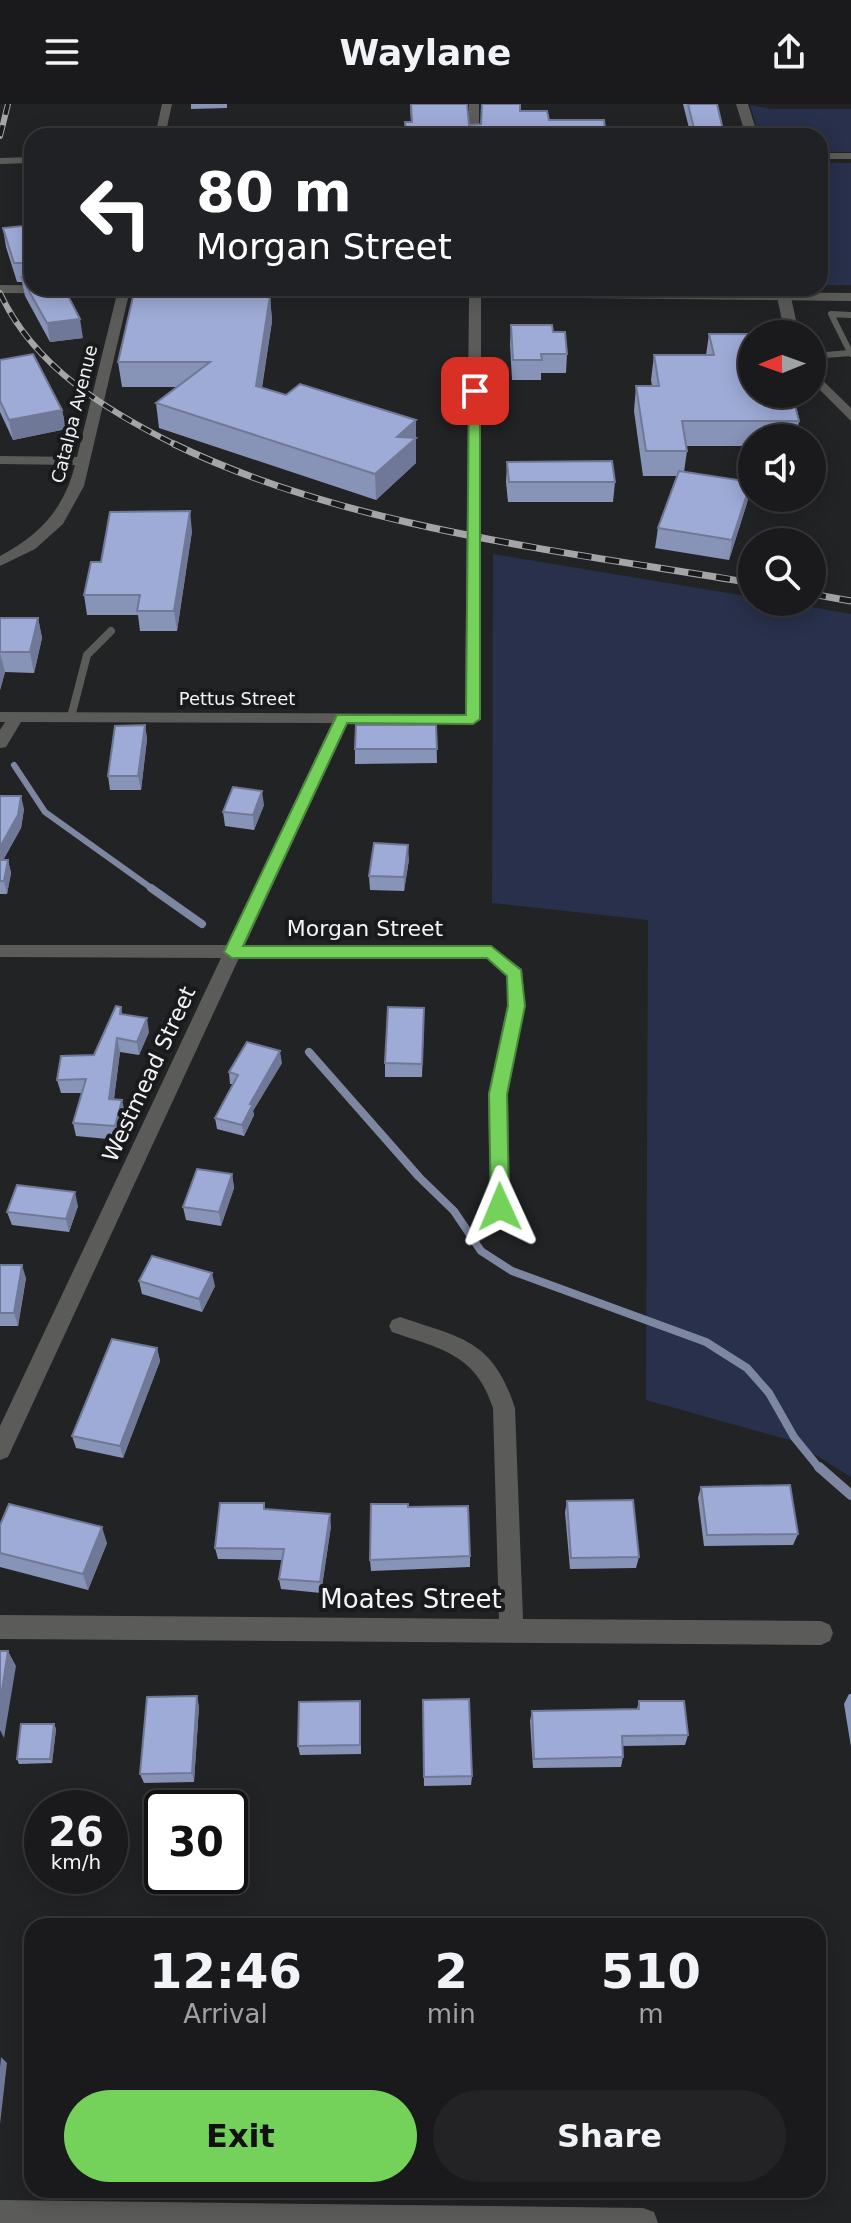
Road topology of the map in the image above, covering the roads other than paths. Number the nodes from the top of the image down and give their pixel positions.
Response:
1 (167, 104) edge
2 (474, 104) edge
3 (742, 104) edge
4 (162, 128) edge
5 (474, 128) edge
6 (750, 128) edge
7 (828, 156) edge
8 (851, 156) edge
9 (24, 160) edge
10 (0, 161) edge
11 (0, 289) edge
12 (24, 289) edge
13 (828, 295) edge
14 (122, 296) edge
15 (475, 296) edge
16 (784, 296) edge
17 (851, 297) edge
18 (851, 315) edge
19 (789, 320) edge
20 (851, 353) edge
21 (826, 355) edge
22 (826, 389) edge
23 (851, 417) edge
24 (0, 460) edge
25 (84, 461) junction
26 (0, 562) edge
27 (111, 631) dead end
28 (71, 717) junction
29 (8, 718) edge
30 (342, 719) junction
31 (0, 743) edge
32 (0, 951) edge
33 (232, 952) junction
34 (500, 1207) dead end
35 (400, 1326) dead end
36 (0, 1450) edge
37 (0, 1627) edge
38 (511, 1630) junction
39 (821, 1633) dead end
40 (0, 2215) edge
41 (643, 2223) edge

1 - 4 street
2 - 5 street
3 - 6 street
7 - 8 street
9 - 10 street
11 - 12 street
13 - 17 street
14 - 25 street, Catalpa Avenue
15 - 30 street, Pettus Street
16 - 19 street
18 - 20 lane
20 - 21 lane
22 - 23 street
24 - 25 street
25 - 26 street, Catalpa Avenue
27 - 28 lane
28 - 29 street, Pettus Street
28 - 30 street, Pettus Street
29 - 31 street
30 - 33 street, Westmead Street
32 - 33 street, Morgan Street
33 - 34 street, Morgan Street
33 - 36 street, Westmead Street
35 - 38 street
37 - 38 street, Moates Street
38 - 39 street, Moates Street
40 - 41 street

